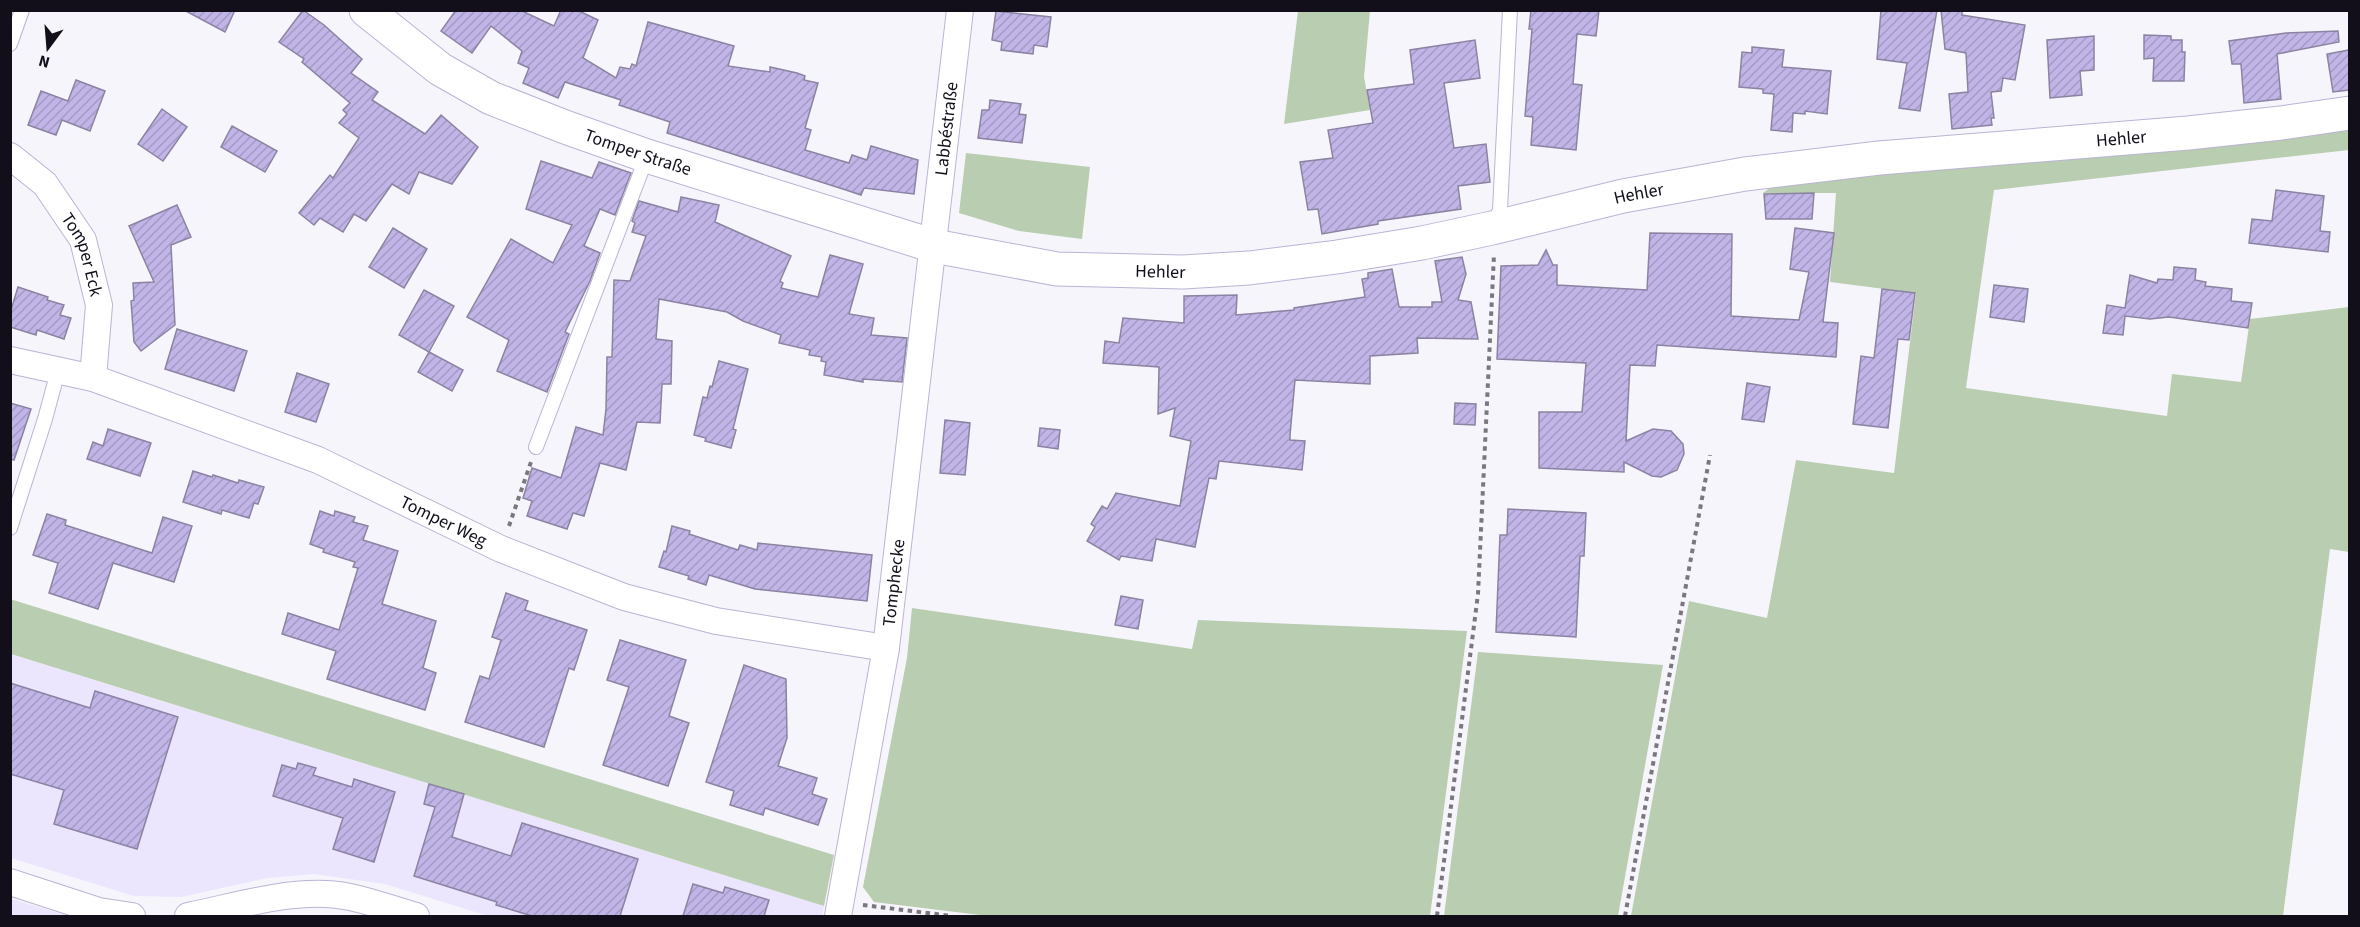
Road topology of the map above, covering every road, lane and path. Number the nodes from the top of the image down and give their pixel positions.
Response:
1 (22, 10) edge
2 (366, 10) edge
3 (960, 10) edge
4 (1510, 10) edge
5 (10, 44) edge
6 (2349, 113) edge
7 (10, 156) edge
8 (647, 156) junction
9 (1492, 228) junction
10 (934, 246) junction
11 (10, 360) edge
12 (58, 371) junction
13 (93, 378) junction
14 (536, 447) joint
15 (1710, 455) dead end
16 (10, 528) edge
17 (501, 549) junction
18 (886, 648) junction
19 (10, 882) edge
20 (840, 909) edge
21 (132, 916) edge
22 (188, 916) edge
23 (416, 916) edge
24 (952, 916) edge
25 (1437, 916) edge
26 (1625, 916) edge

1 - 5 lane
2 - 8 main road, Tomper Straße
3 - 10 street, Labbéstraße
4 - 9 lane
6 - 9 main road, Hehler
7 - 13 street, Tomper Eck
8 - 10 main road, Tomper Straße
8 - 14 lane
9 - 10 main road, Hehler
9 - 25 path
10 - 18 street, Tomphecke
11 - 12 street, Tomper Weg
12 - 13 street, Tomper Weg
12 - 16 lane
13 - 17 street, Tomper Weg
14 - 17 path
15 - 26 path
17 - 18 street, Tomper Weg
18 - 20 street, Tomphecke
19 - 21 street
20 - 24 path
22 - 23 street

